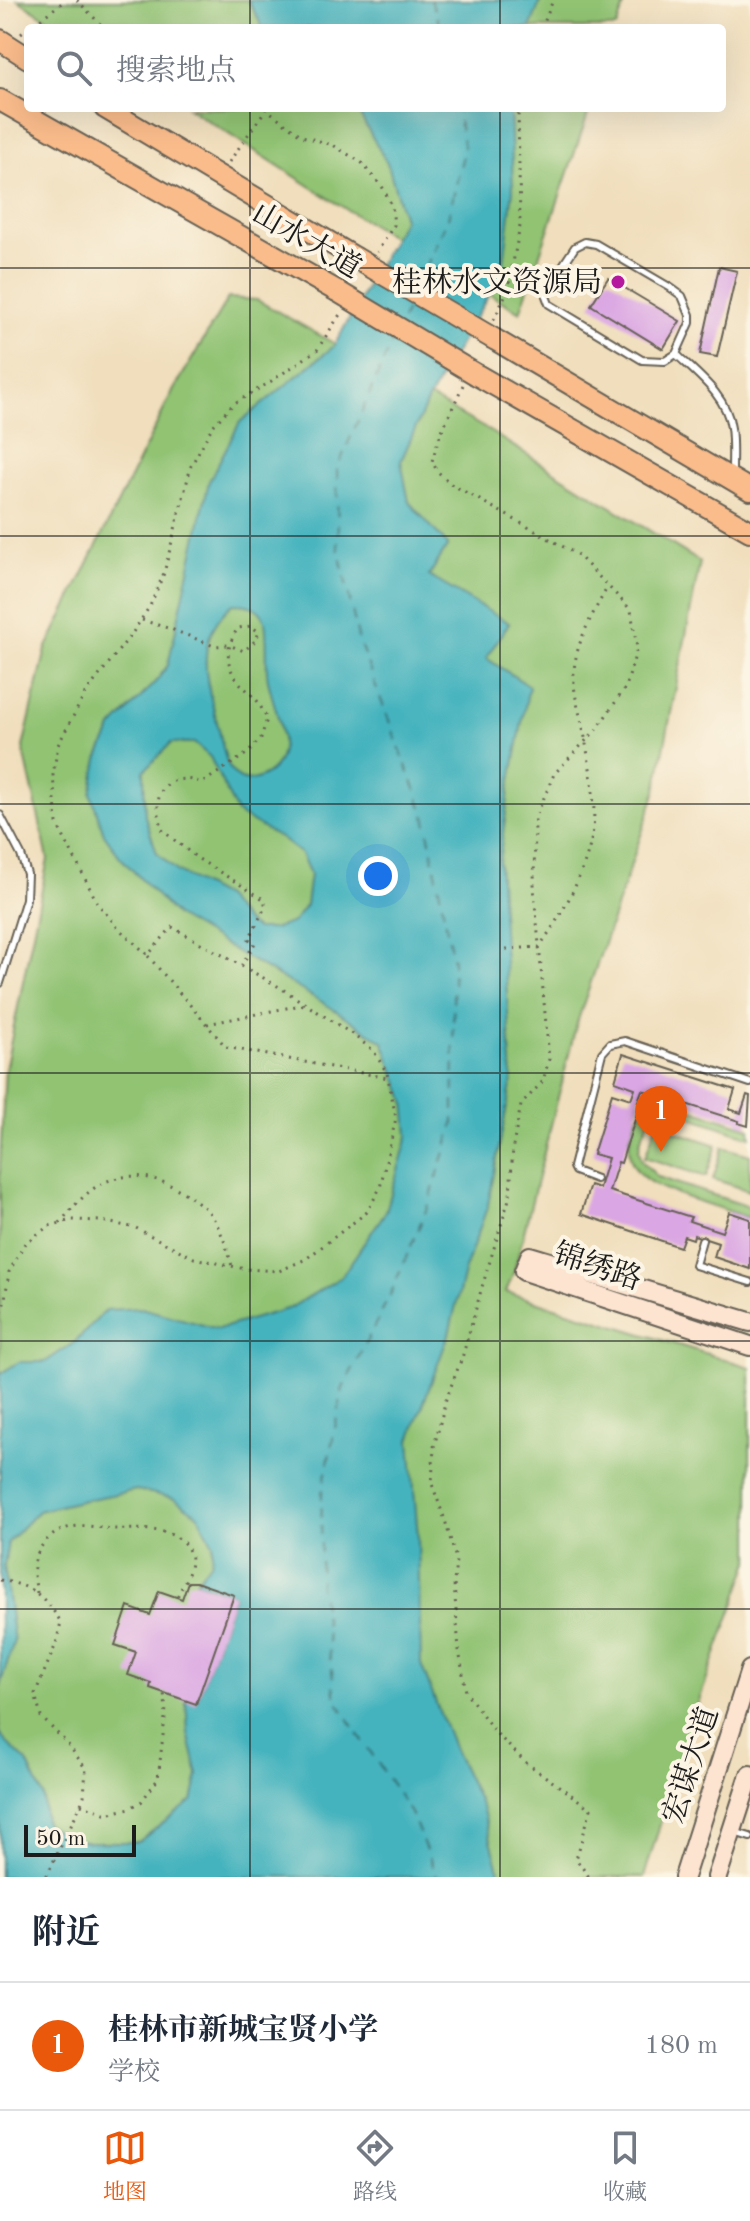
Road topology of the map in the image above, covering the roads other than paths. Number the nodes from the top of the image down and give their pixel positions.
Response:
1 (3, 42) edge
2 (24, 55) edge
3 (0, 100) edge
4 (112, 112) edge
5 (676, 354) junction
6 (741, 485) edge
7 (750, 531) edge
8 (0, 815) edge
9 (0, 983) edge
10 (750, 1083) edge
11 (596, 1179) dead end
12 (702, 1240) dead end
13 (750, 1282) edge
14 (750, 1322) edge
15 (750, 1346) edge
16 (750, 1670) edge
17 (750, 1775) edge
18 (741, 1834) edge
19 (684, 1877) edge
20 (717, 1877) edge

1 - 2 main road
3 - 7 main road, 山水大道, bridge
4 - 6 main road, 山水大道, bridge
5 - 5 lane
5 - 6 lane
8 - 9 lane
10 - 11 lane
12 - 13 lane
14 - 15 street, 锦绣路
16 - 19 street, 宏谋大道
17 - 18 street, 宏谋大道
18 - 20 street, 宏谋大道

